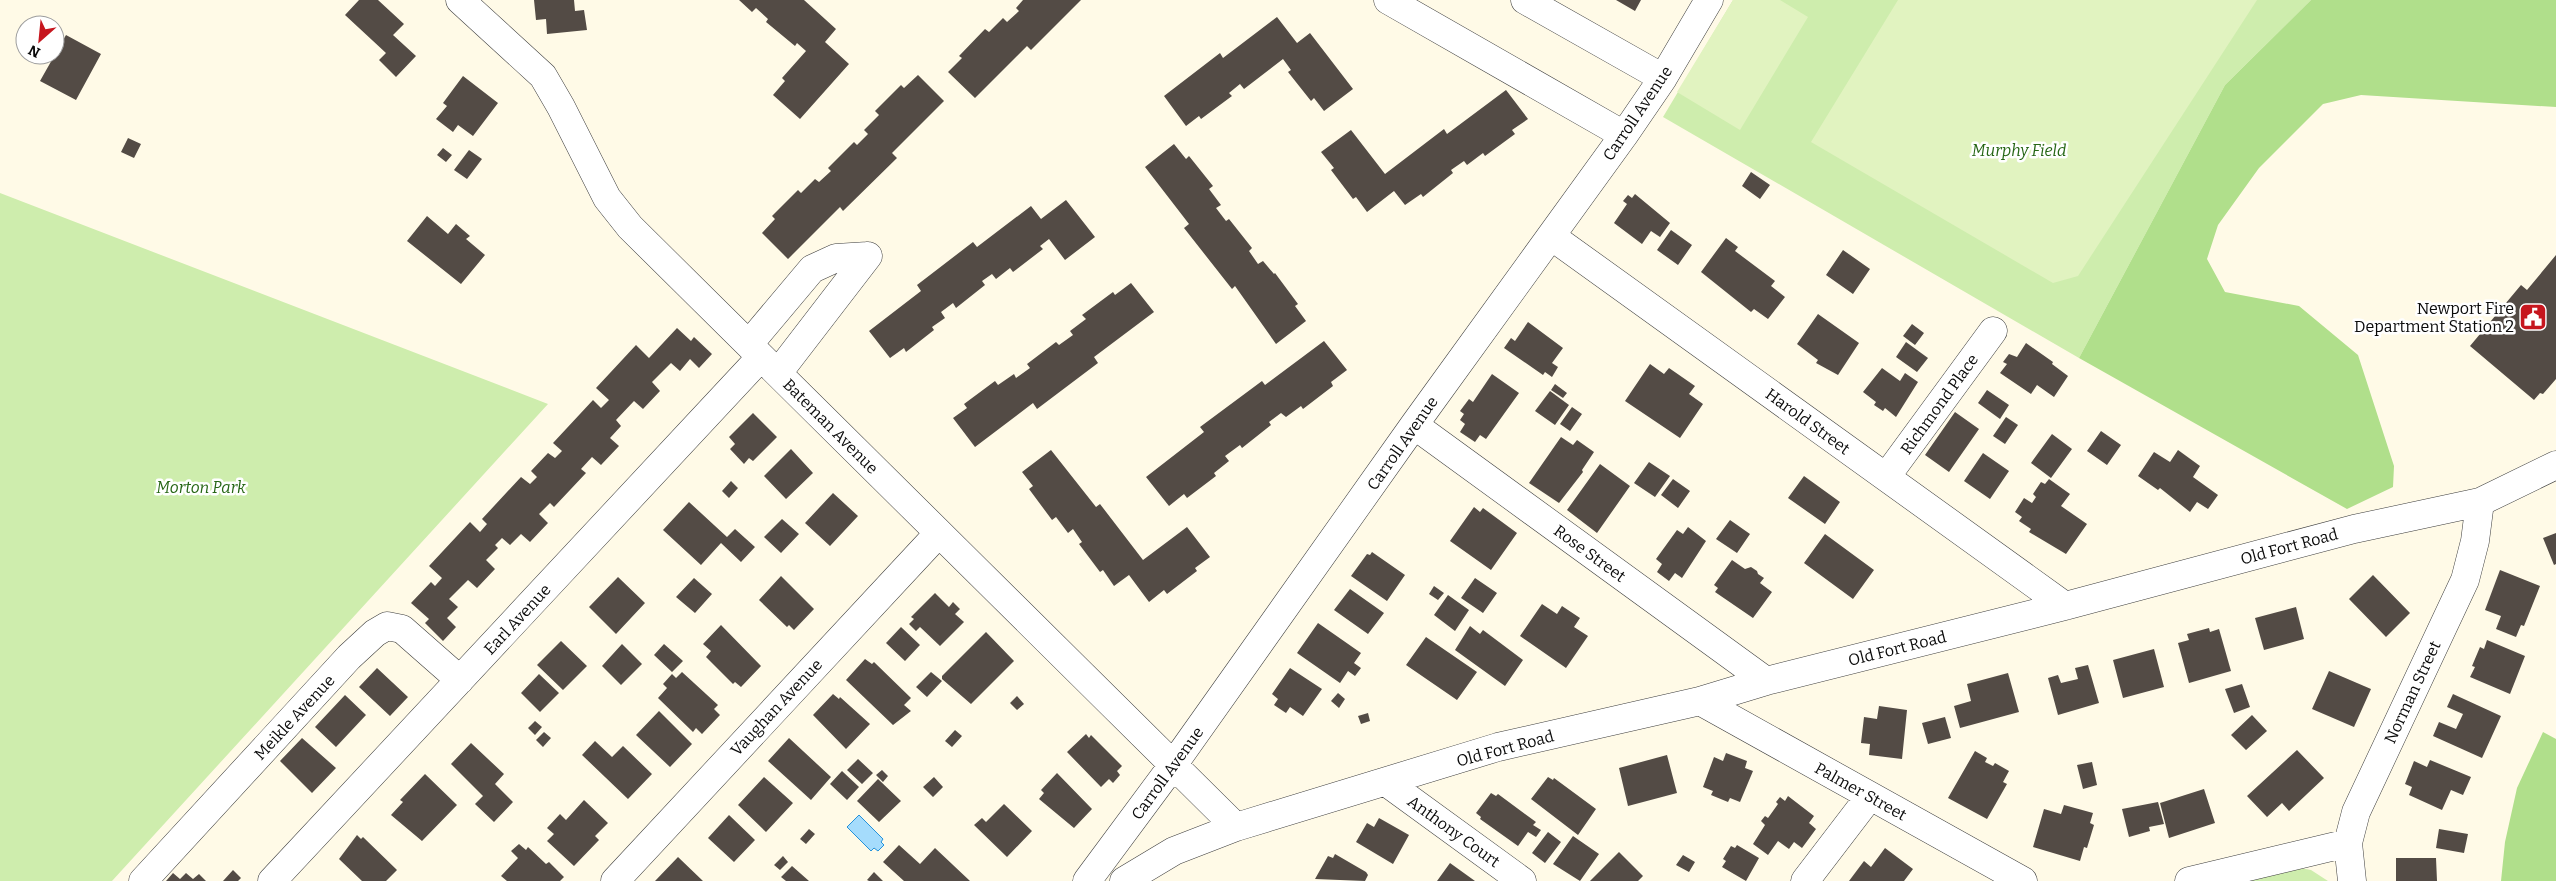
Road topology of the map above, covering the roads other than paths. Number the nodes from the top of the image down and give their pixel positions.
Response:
1 (1388, 0) edge
2 (1525, 0) edge
3 (1709, 0) edge
4 (467, 2) edge
5 (1663, 78) junction
6 (1624, 135) junction
7 (1551, 236) junction
8 (1993, 331) dead end
9 (763, 358) junction
10 (1414, 425) junction
11 (2556, 465) edge
12 (1886, 477) junction
13 (2480, 502) junction
14 (938, 534) junction
15 (2065, 606) junction
16 (460, 680) junction
17 (1766, 681) junction
18 (1700, 701) junction
19 (1173, 765) junction
20 (1386, 782) junction
21 (1870, 796) junction
22 (1236, 827) junction
23 (2348, 843) junction
24 (143, 881) edge
25 (272, 881) edge
26 (615, 881) edge
27 (1088, 881) edge
28 (1124, 881) edge
29 (1522, 881) edge
30 (1805, 881) edge
31 (2023, 881) edge
32 (2189, 881) edge
33 (2352, 881) edge

1 - 6 street
2 - 5 street
3 - 5 street, Carroll Avenue
4 - 9 street, Bateman Avenue
5 - 6 street, Carroll Avenue
6 - 7 street, Carroll Avenue
7 - 10 street, Carroll Avenue
7 - 12 street, Harold Street
8 - 12 street, Richmond Place
9 - 14 street, Bateman Avenue
9 - 16 street, Earl Avenue
10 - 17 street, Rose Street
10 - 19 street, Carroll Avenue
11 - 13 street, Old Fort Road
12 - 15 street, Harold Street
13 - 15 street, Old Fort Road
13 - 23 street, Norman Street
14 - 19 street, Bateman Avenue
14 - 26 street, Vaughan Avenue
15 - 17 street, Old Fort Road
16 - 24 street, Meikle Avenue
16 - 25 street, Earl Avenue
17 - 18 street, Old Fort Road
18 - 20 street, Old Fort Road
18 - 21 street, Palmer Street
19 - 22 street, Bateman Avenue
19 - 27 street, Carroll Avenue
20 - 22 street, Old Fort Road
20 - 29 street, Anthony Court
21 - 30 street
21 - 31 street, Palmer Street
22 - 28 street
23 - 32 street
23 - 33 street, Norman Street

